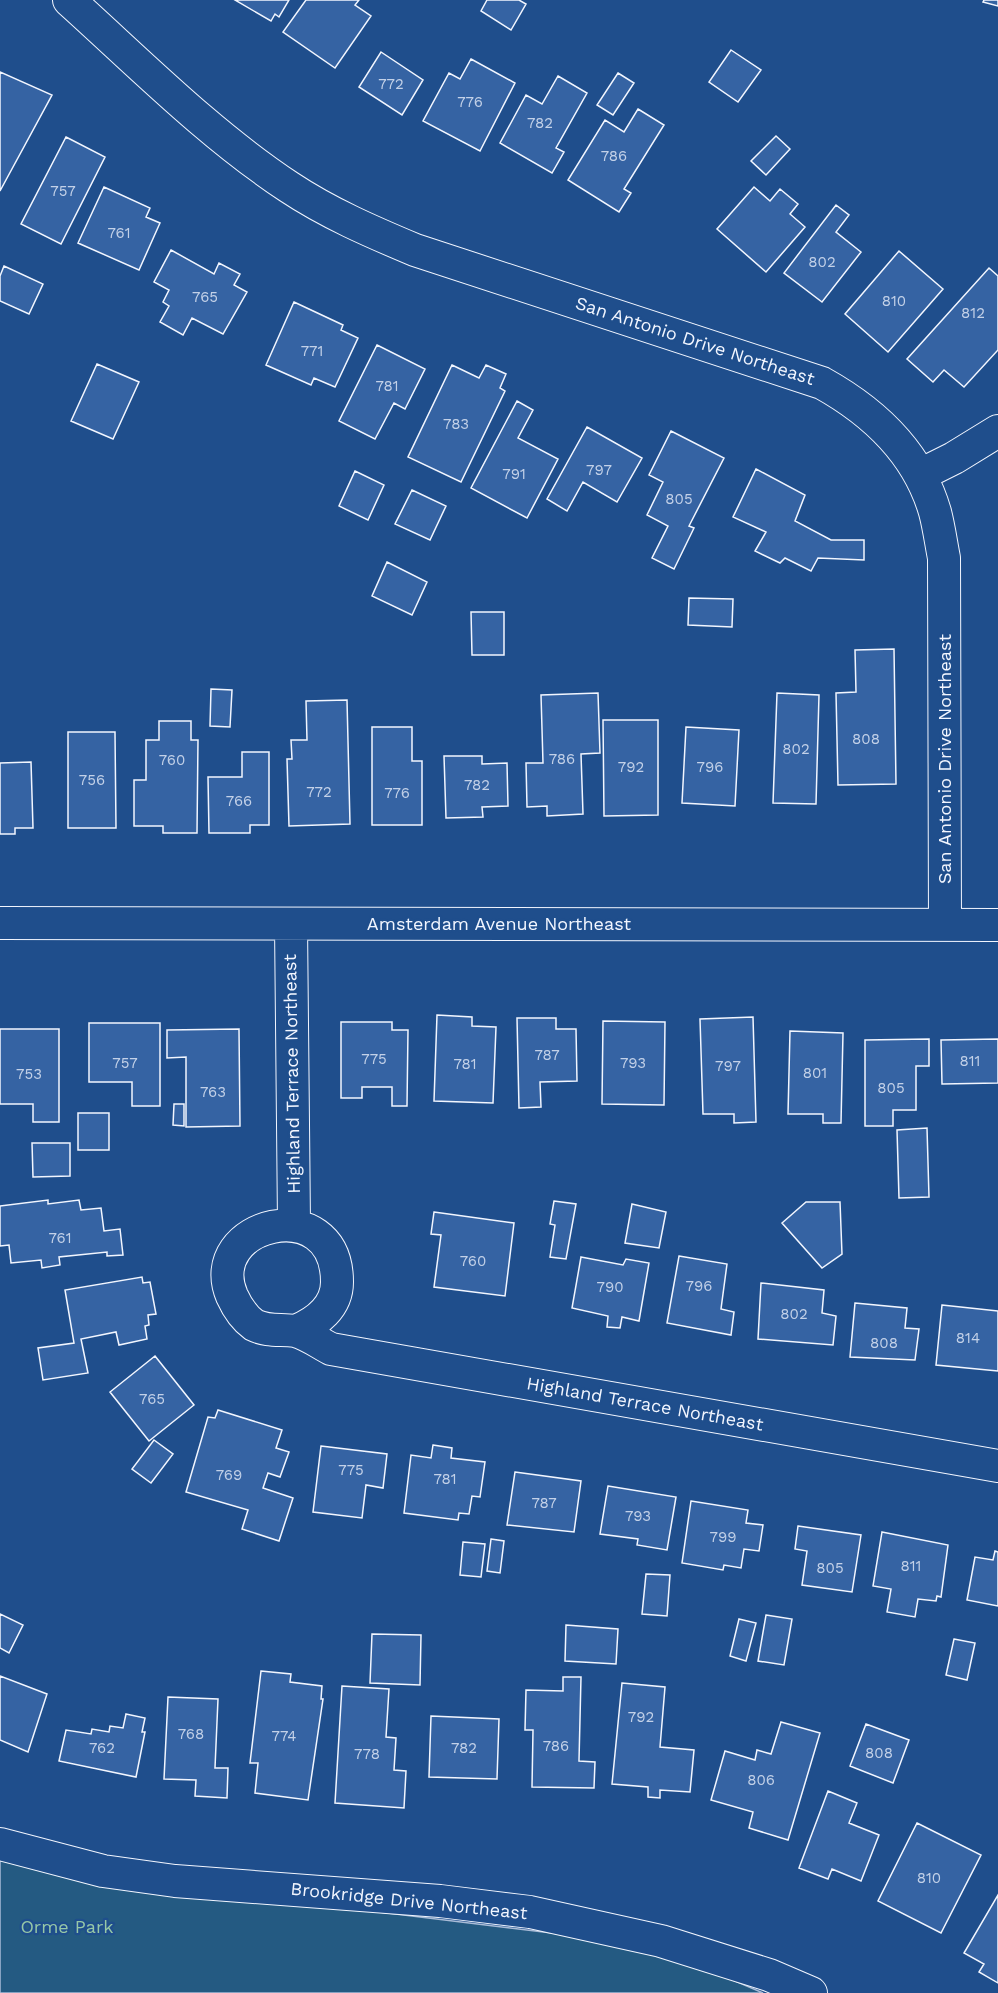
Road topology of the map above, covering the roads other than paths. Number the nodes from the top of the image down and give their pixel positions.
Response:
1 (69, 0) edge
2 (998, 430) edge
3 (920, 475) junction
4 (0, 923) edge
5 (291, 924) junction
6 (945, 925) junction
7 (998, 925) edge
8 (294, 1224) junction
9 (296, 1331) junction
10 (998, 1466) edge
11 (0, 1844) edge
12 (811, 1993) edge

1 - 3 street, San Antonio Drive Northeast
2 - 3 street
3 - 6 street, San Antonio Drive Northeast
4 - 5 street, Amsterdam Avenue Northeast
5 - 6 street, Amsterdam Avenue Northeast
5 - 8 street, Highland Terrace Northeast
6 - 7 street, Amsterdam Avenue Northeast
8 - 9 street
8 - 9 street, Highland Terrace Northeast
9 - 10 street, Highland Terrace Northeast
11 - 12 street, Brookridge Drive Northeast

